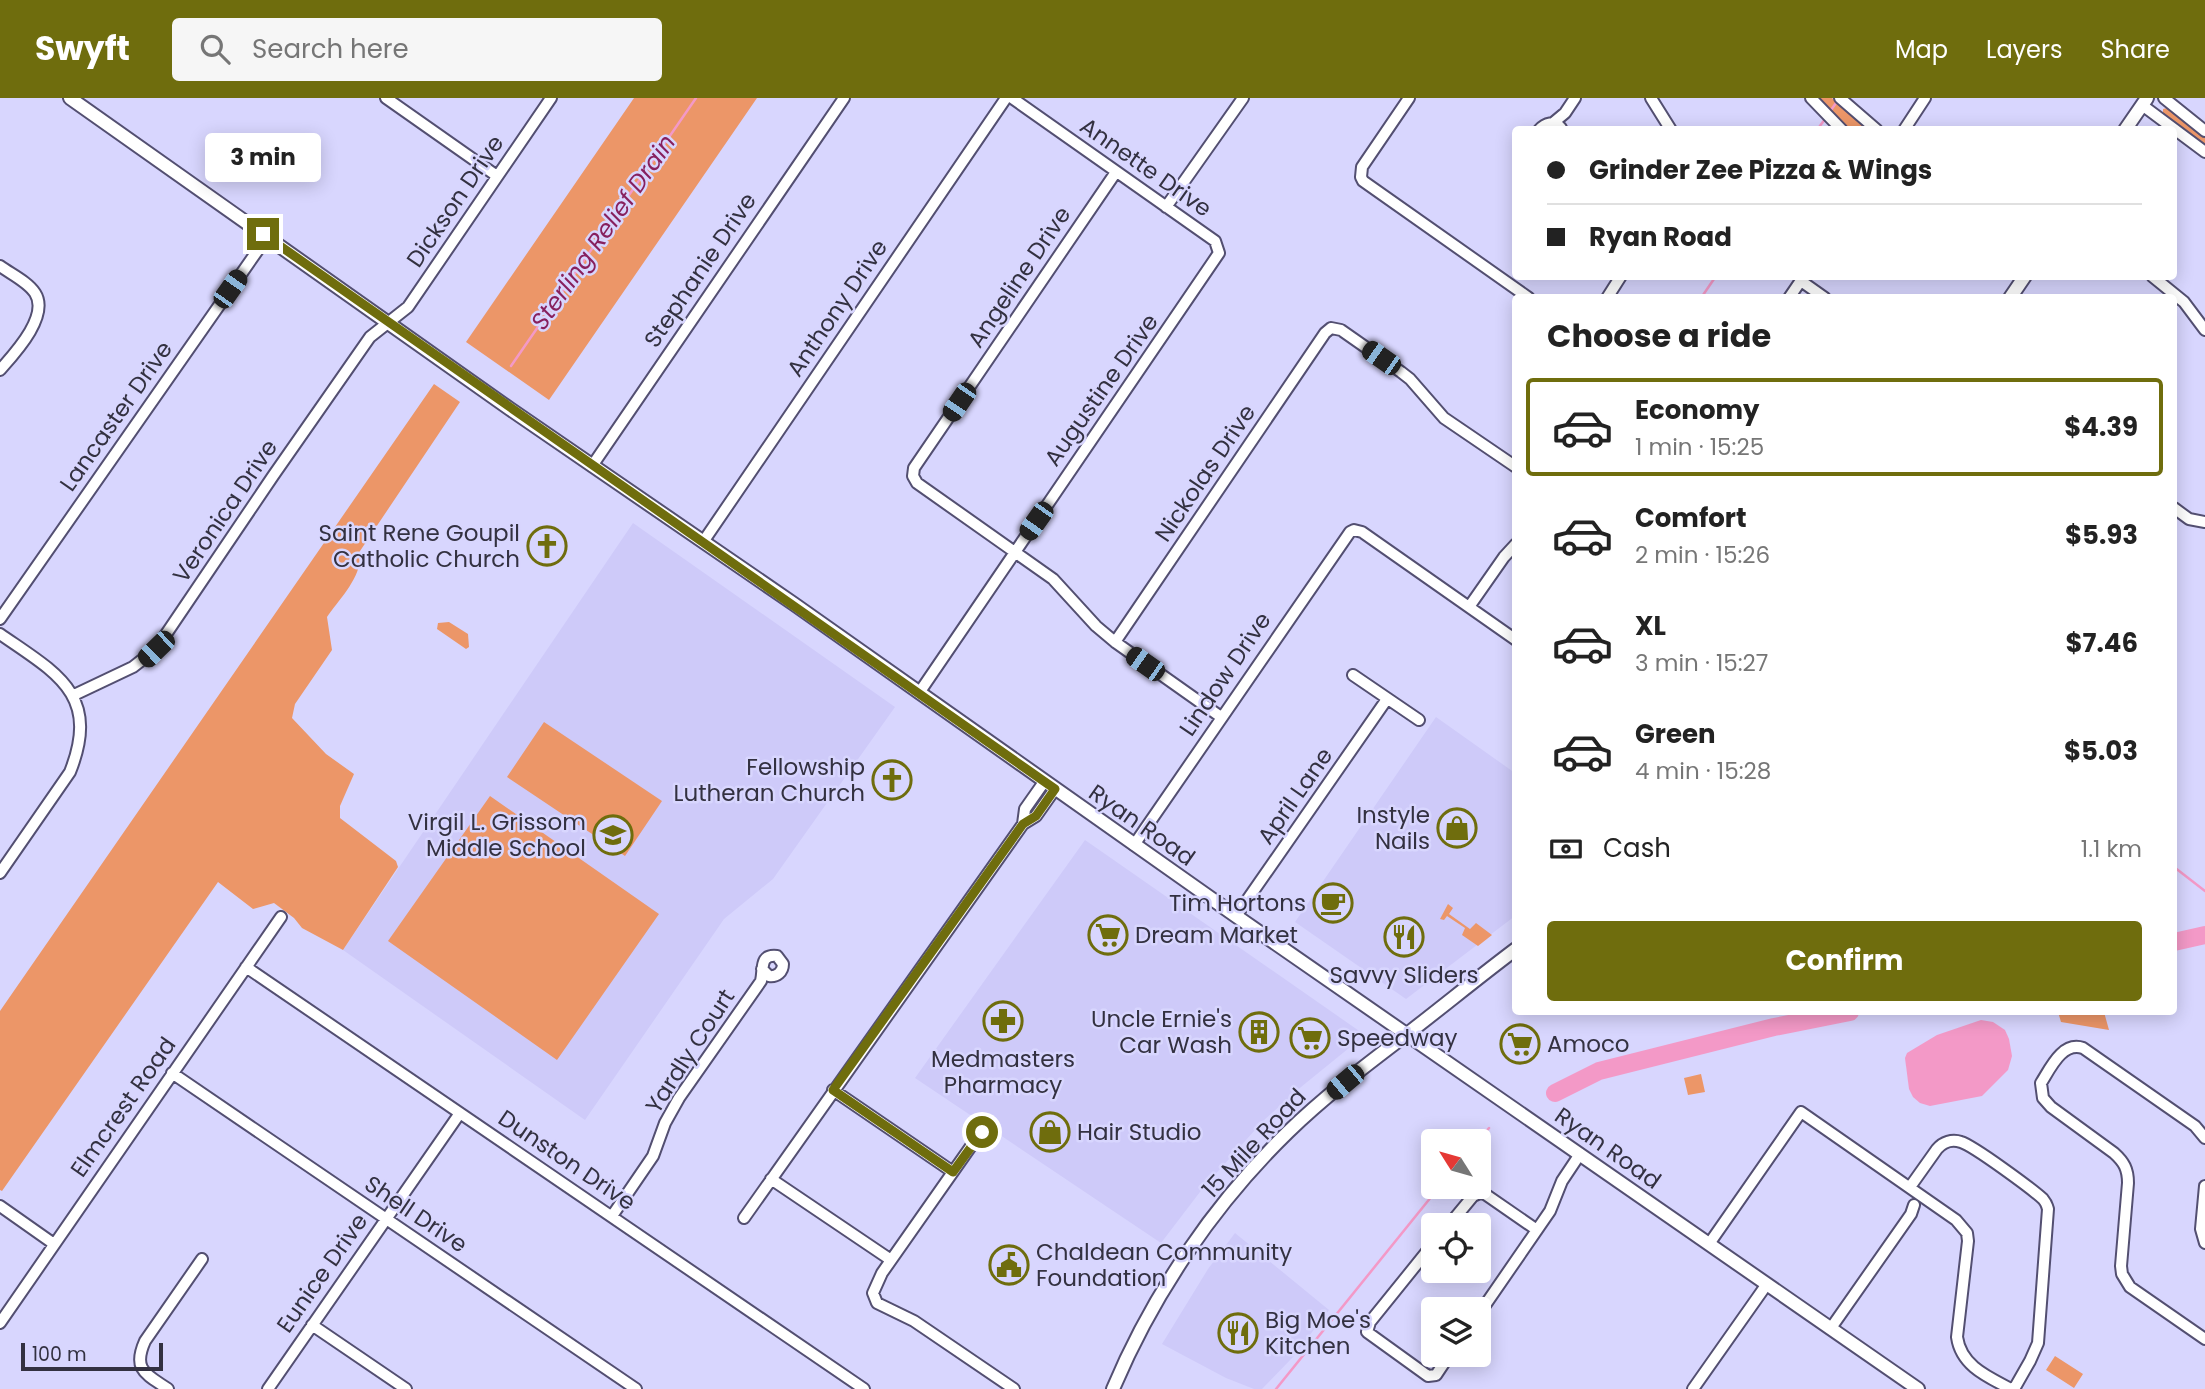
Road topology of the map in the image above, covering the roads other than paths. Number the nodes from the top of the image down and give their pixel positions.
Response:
1 (70, 98) edge
2 (387, 98) edge
3 (551, 98) edge
4 (844, 98) edge
5 (1006, 98) edge
6 (1012, 98) edge
7 (1242, 98) edge
8 (1409, 98) edge
9 (1576, 98) edge
10 (1651, 98) edge
11 (1811, 98) edge
12 (1840, 98) edge
13 (1925, 98) edge
14 (2164, 98) edge
15 (2145, 102) edge
16 (1559, 126) edge
17 (1668, 126) edge
18 (1838, 126) edge
19 (1872, 126) edge
20 (1907, 126) edge
21 (2129, 126) edge
22 (2174, 126) edge
23 (2177, 129) edge
24 (2205, 131) edge
25 (2205, 152) edge
26 (1116, 172) junction
27 (497, 176) junction
28 (1166, 207) junction
29 (267, 237) junction
30 (1219, 249) joint
31 (0, 266) edge
32 (1803, 280) edge
33 (2157, 280) edge
34 (1523, 294) edge
35 (1820, 294) edge
36 (2174, 294) edge
37 (2177, 296) edge
38 (389, 323) junction
39 (2205, 330) edge
40 (0, 370) edge
41 (1512, 464) edge
42 (592, 466) junction
43 (2177, 510) edge
44 (2205, 522) edge
45 (704, 542) junction
46 (1512, 548) edge
47 (1015, 552) junction
48 (1469, 607) junction
49 (0, 619) edge
50 (0, 634) edge
51 (1512, 637) edge
52 (1115, 642) junction
53 (1353, 675) dead end
54 (919, 693) junction
55 (74, 695) junction
56 (1387, 699) junction
57 (1221, 717) junction
58 (1419, 720) dead end
59 (1050, 785) junction
60 (1135, 845) junction
61 (0, 873) edge
62 (1237, 916) junction
63 (281, 917) dead end
64 (1512, 952) edge
65 (246, 967) junction
66 (762, 969) junction
67 (773, 976) junction
68 (761, 981) junction
69 (1408, 1034) junction
70 (172, 1073) junction
71 (833, 1090) junction
72 (460, 1113) junction
73 (982, 1132) dead end
74 (2205, 1138) edge
75 (1580, 1154) junction
76 (953, 1172) junction
77 (771, 1179) junction
78 (2205, 1186) edge
79 (1910, 1188) junction
80 (1914, 1205) dead end
81 (0, 1206) edge
82 (1459, 1213) edge
83 (612, 1216) junction
84 (386, 1219) junction
85 (744, 1219) dead end
86 (1537, 1230) junction
87 (2205, 1243) edge
88 (54, 1244) junction
89 (1709, 1244) junction
90 (202, 1259) dead end
91 (1421, 1259) edge
92 (891, 1260) junction
93 (1767, 1284) junction
94 (1491, 1297) edge
95 (0, 1322) edge
96 (312, 1325) junction
97 (1831, 1328) junction
98 (2205, 1339) edge
99 (1441, 1367) edge
100 (1013, 1388) edge
101 (168, 1389) edge
102 (268, 1389) edge
103 (406, 1389) edge
104 (636, 1389) edge
105 (864, 1389) edge
106 (1025, 1389) edge
107 (1112, 1389) edge
108 (1693, 1389) edge
109 (1918, 1389) edge
110 (2013, 1389) edge

1 - 29 main road, Ryan Road
2 - 27 street
3 - 27 street, Dickson Drive
4 - 42 street, Stephanie Drive
5 - 45 street, Anthony Drive
6 - 26 street, Annette Drive
7 - 28 street
8 - 34 street
9 - 16 street
10 - 17 street
11 - 18 street
12 - 19 street
13 - 20 street
14 - 24 street
15 - 21 main road
15 - 22 street
23 - 25 street
26 - 28 street, Annette Drive
26 - 47 street, Angeline Drive
27 - 38 street, Dickson Drive
28 - 30 street, Annette Drive
29 - 38 main road, Ryan Road
29 - 49 street, Lancaster Drive
30 - 47 street, Augustine Drive
31 - 40 street
32 - 35 street
33 - 36 street
37 - 39 street
38 - 42 main road, Ryan Road
38 - 55 street, Veronica Drive
41 - 52 street, Nickolas Drive
42 - 45 main road, Ryan Road
43 - 44 street
45 - 54 main road, Ryan Road
46 - 48 street
47 - 52 street
47 - 54 street, Augustine Drive
48 - 51 street
48 - 57 street, Lindow Drive
50 - 55 street
52 - 57 street
53 - 56 street
54 - 59 main road, Ryan Road
55 - 61 street
56 - 58 street
56 - 62 street, April Lane
57 - 60 street, Lindow Drive
59 - 60 main road, Ryan Road
59 - 71 street
60 - 62 main road, Ryan Road
62 - 69 main road, Ryan Road
63 - 65 street, Elmcrest Road
64 - 69 main road, 15 Mile Road
65 - 70 street, Elmcrest Road
65 - 72 street, Dunston Drive
66 - 67 street
66 - 67 street
66 - 68 street, Yardly Court
67 - 68 street, Yardly Court
68 - 83 street, Yardly Court
69 - 75 main road, Ryan Road
69 - 107 main road, 15 Mile Road
70 - 84 street, Shell Drive
70 - 88 street, Elmcrest Road
71 - 76 street
71 - 77 street
72 - 83 street, Dunston Drive
72 - 84 street, Eunice Drive
73 - 76 street
74 - 98 street
75 - 86 street
75 - 89 main road, Ryan Road
76 - 92 street
77 - 85 street
77 - 92 street
78 - 87 street
79 - 89 street
79 - 110 street
79 - 110 street
80 - 97 street
81 - 88 street
82 - 86 street
83 - 105 street, Dunston Drive
84 - 96 street, Eunice Drive
84 - 104 street, Shell Drive
86 - 94 street
88 - 95 street, Elmcrest Road
89 - 93 main road, Ryan Road
90 - 101 street
91 - 99 street
92 - 100 street
93 - 97 main road, Ryan Road
93 - 108 street
96 - 102 street, Eunice Drive
96 - 103 street
97 - 109 main road, Ryan Road
100 - 106 street

